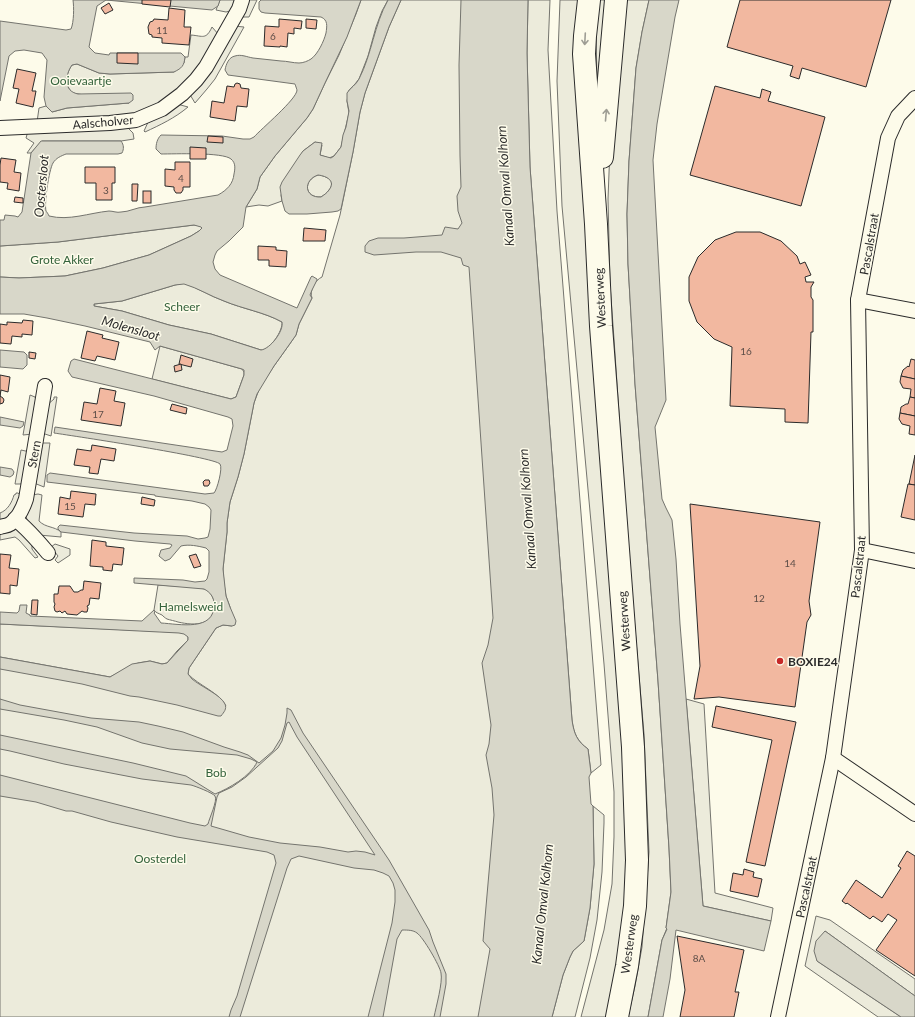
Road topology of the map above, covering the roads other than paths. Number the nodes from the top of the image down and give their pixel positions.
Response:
1 (242, 0) edge
2 (589, 0) edge
3 (616, 0) edge
4 (915, 98) edge
5 (0, 128) edge
6 (596, 224) junction
7 (858, 300) junction
8 (915, 312) edge
9 (45, 386) dead end
10 (15, 519) junction
11 (0, 527) edge
12 (862, 550) junction
13 (48, 554) dead end
14 (915, 560) edge
15 (833, 758) junction
16 (915, 814) edge
17 (617, 1017) edge
18 (778, 1017) edge

1 - 5 street, Aalscholver
2 -> 6 main road, Westerweg
6 -> 3 main road, Westerweg
4 - 7 street, Pascalstraat
6 - 17 main road, Westerweg
7 - 8 street
7 - 12 street, Pascalstraat
9 - 10 street, Stern
10 - 11 street
10 - 13 street
12 - 14 street
12 - 15 street, Pascalstraat
15 - 16 street
15 - 18 street, Pascalstraat

